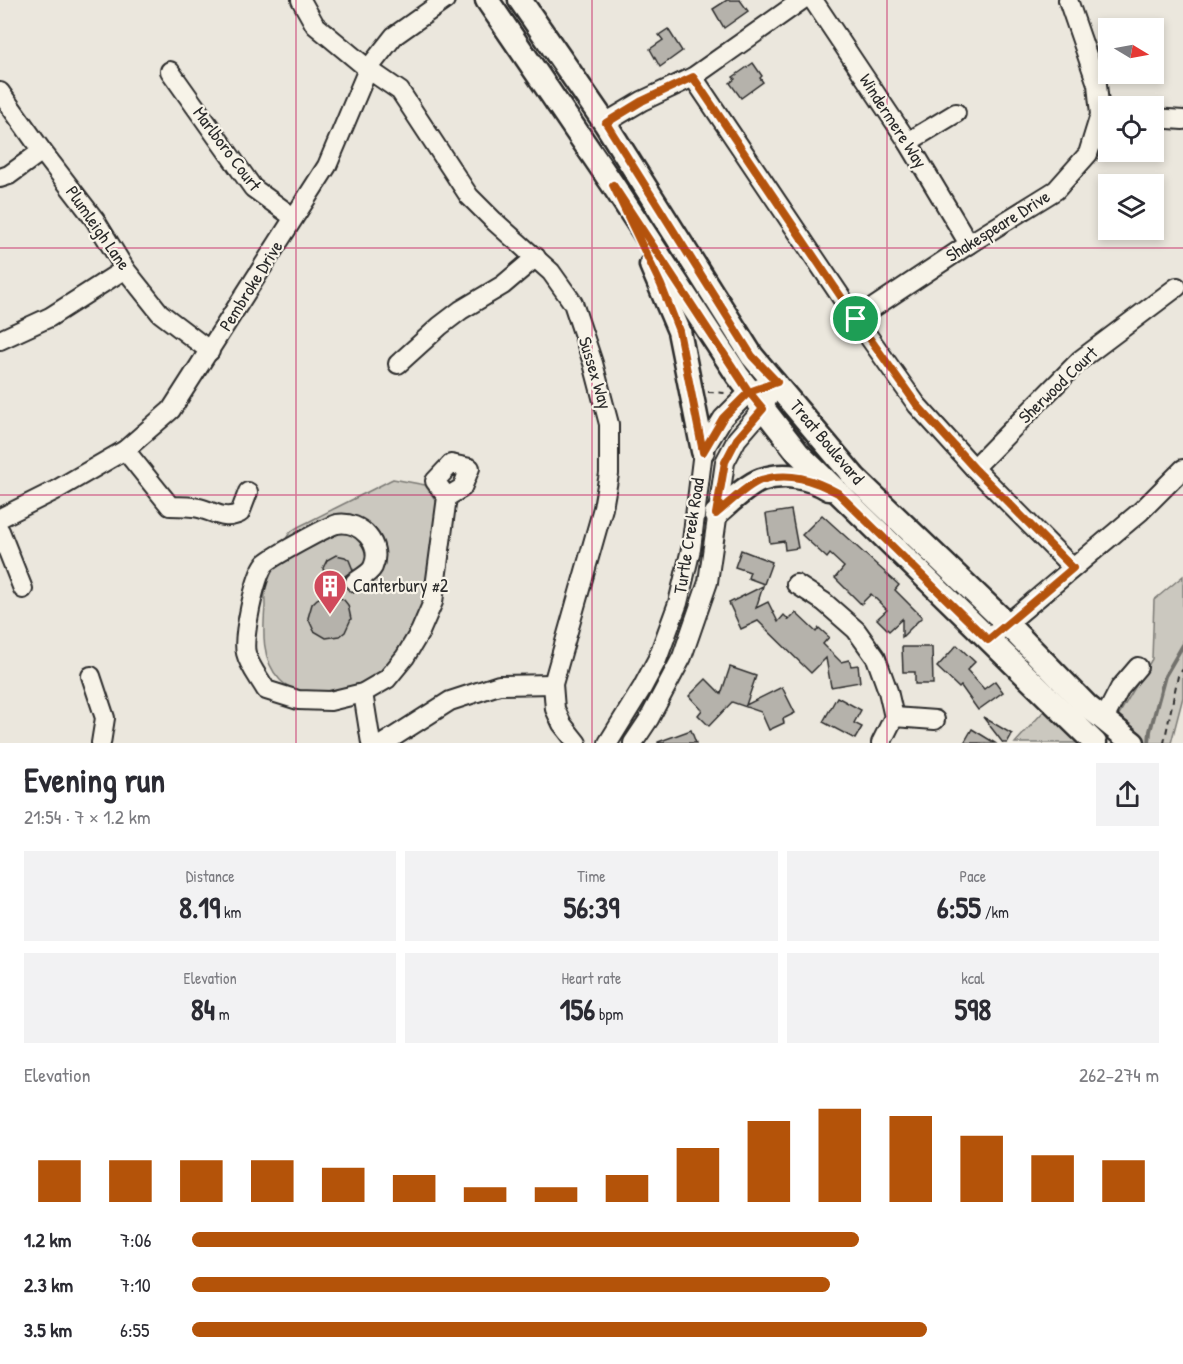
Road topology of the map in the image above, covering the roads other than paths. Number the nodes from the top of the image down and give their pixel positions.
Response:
1 (301, 0) edge
2 (445, 0) edge
3 (487, 0) edge
4 (512, 0) edge
5 (520, 0) edge
6 (802, 0) edge
7 (813, 0) edge
8 (1068, 0) edge
9 (368, 69) junction
10 (170, 71) dead end
11 (571, 73) junction
12 (693, 77) junction
13 (0, 92) edge
14 (1099, 96) edge
15 (956, 112) dead end
16 (1164, 119) edge
17 (1183, 120) edge
18 (606, 123) junction
19 (1098, 130) edge
20 (908, 142) junction
21 (42, 151) junction
22 (0, 178) edge
23 (613, 185) junction
24 (293, 217) junction
25 (969, 244) junction
26 (536, 257) junction
27 (125, 269) junction
28 (1177, 287) dead end
29 (856, 319) junction
30 (0, 340) edge
31 (210, 351) junction
32 (398, 364) dead end
33 (777, 382) junction
34 (748, 398) junction
35 (126, 450) junction
36 (703, 452) junction
37 (974, 468) junction
38 (1183, 469) edge
39 (248, 492) dead end
40 (838, 493) junction
41 (447, 497) dead end
42 (716, 514) junction
43 (0, 518) edge
44 (0, 531) edge
45 (1073, 568) junction
46 (355, 582) dead end
47 (796, 584) dead end
48 (23, 589) dead end
49 (1006, 623) junction
50 (988, 640) junction
51 (1138, 667) dead end
52 (92, 676) dead end
53 (553, 684) junction
54 (363, 693) junction
55 (894, 717) junction
56 (1104, 719) junction
57 (935, 720) dead end
58 (1128, 739) edge
59 (101, 743) edge
60 (371, 743) edge
61 (384, 743) edge
62 (577, 743) edge
63 (608, 743) edge
64 (633, 743) edge
65 (881, 743) edge
66 (1095, 743) edge

1 - 9 street, Sussex Way
2 - 9 street, Pembroke Drive
3 - 23 main road, Treat Boulevard
4 - 11 street
5 - 11 main road, Treat Boulevard
6 - 12 street
7 - 20 street, Windermere Way
8 - 14 street, Shakespeare Drive
9 - 24 street, Pembroke Drive
9 - 26 street, Sussex Way
10 - 24 street, Marlboro Court
11 - 18 main road, Treat Boulevard
12 - 18 street
12 - 29 street
13 - 21 street, Plumleigh Lane
15 - 20 street
16 - 17 street
18 - 33 main road, Treat Boulevard
19 - 25 street, Shakespeare Drive
20 - 25 street, Windermere Way
21 - 22 street
21 - 27 street, Plumleigh Lane
23 - 34 main road, Treat Boulevard
23 - 36 main road
24 - 31 street, Pembroke Drive
25 - 29 street, Shakespeare Drive
26 - 32 street
26 - 53 street, Sussex Way
27 - 30 street
27 - 31 street, Plumleigh Lane
28 - 37 street, Sherwood Court
29 - 37 street
31 - 35 street, Pembroke Drive
33 - 34 street, Turtle Creek Road
33 - 49 main road, Treat Boulevard
34 - 36 street, Turtle Creek Road
34 - 40 main road, Treat Boulevard
34 - 42 street, Turtle Creek Road
35 - 39 street
35 - 43 street, Pembroke Drive
36 - 63 street, Turtle Creek Road
37 - 45 street
38 - 45 street
40 - 42 main road
40 - 50 main road, Treat Boulevard
41 - 54 street
42 - 64 street, Turtle Creek Road
44 - 48 street
45 - 49 street
46 - 54 street
47 - 55 street
49 - 50 street
49 - 56 main road, Treat Boulevard
50 - 66 main road, Treat Boulevard
51 - 56 street
52 - 59 street
53 - 61 street
53 - 62 street, Sussex Way
54 - 60 street
55 - 57 street
55 - 65 street
56 - 58 main road, Treat Boulevard

